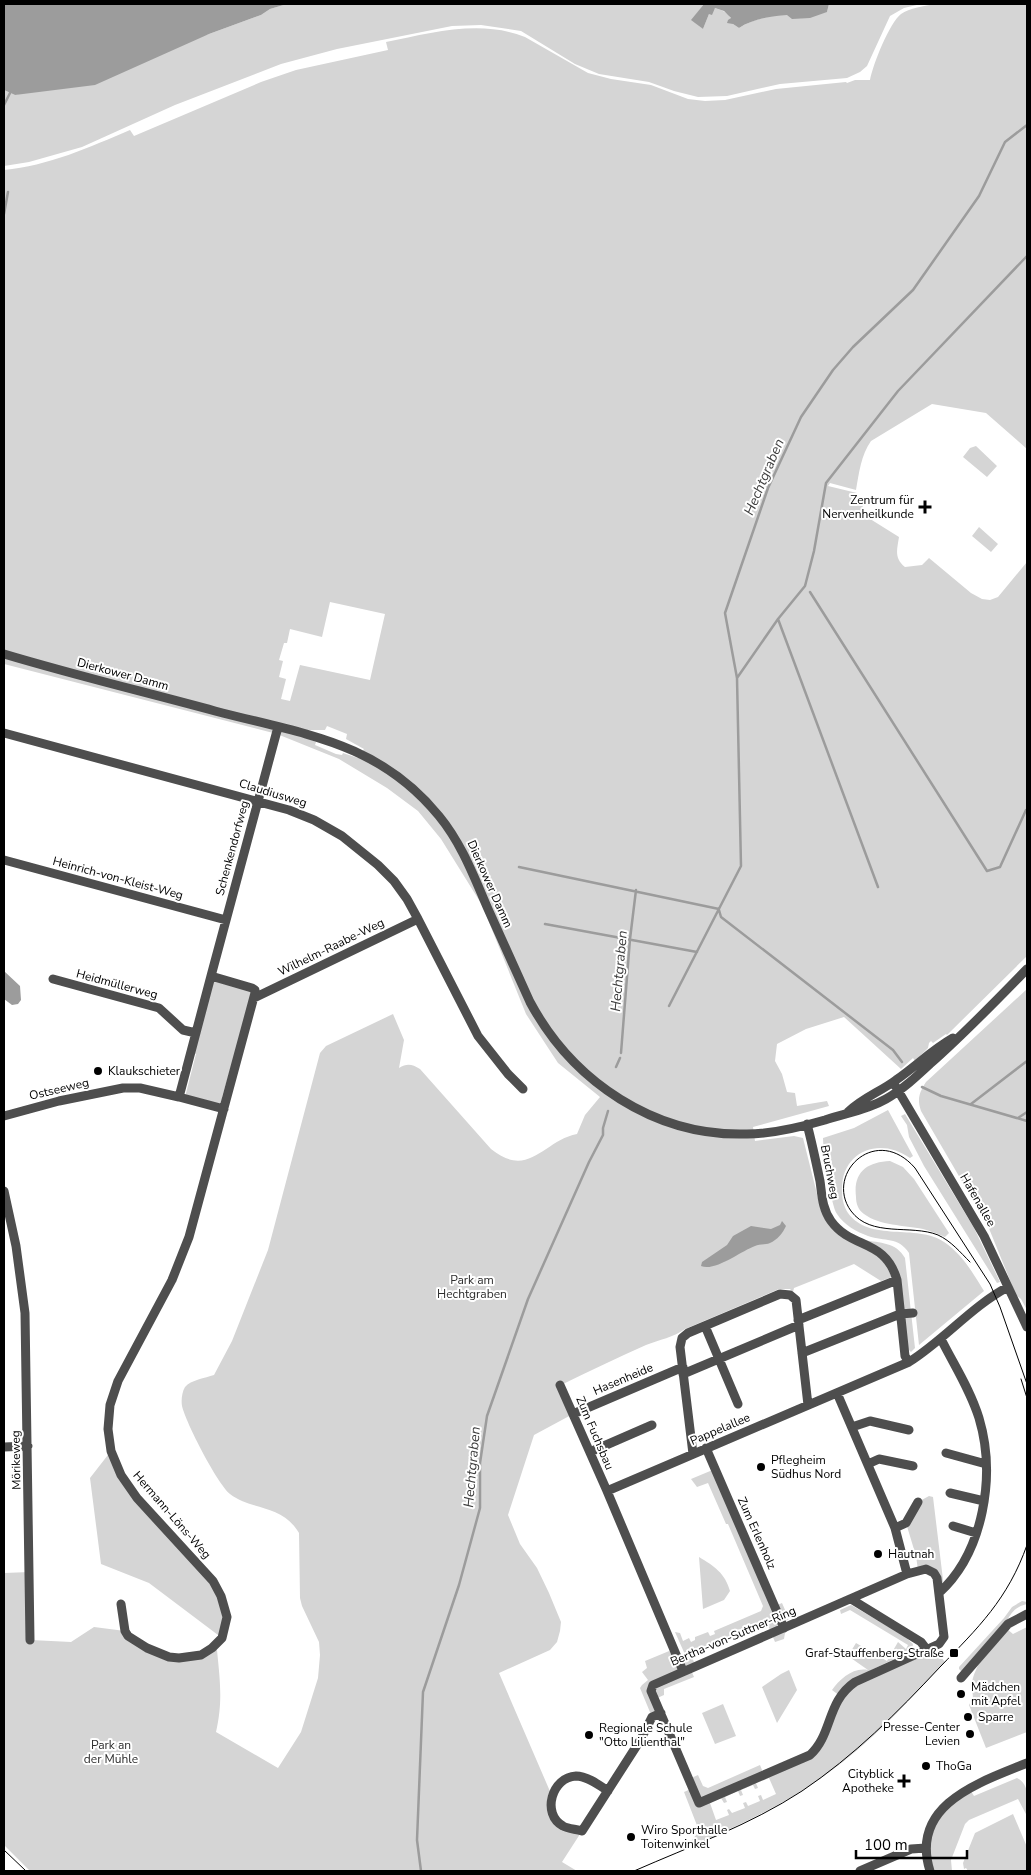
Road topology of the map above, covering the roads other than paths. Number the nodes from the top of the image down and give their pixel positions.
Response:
1 (4, 654) edge
2 (278, 727) junction
3 (4, 733) edge
4 (258, 801) junction
5 (4, 860) edge
6 (418, 919) junction
7 (226, 920) junction
8 (1027, 969) edge
9 (211, 976) junction
10 (53, 979) dead end
11 (254, 998) junction
12 (968, 1028) junction
13 (196, 1033) junction
14 (893, 1082) junction
15 (523, 1089) dead end
16 (899, 1091) junction
17 (178, 1097) junction
18 (224, 1109) junction
19 (848, 1112) junction
20 (4, 1116) edge
21 (807, 1124) junction
22 (4, 1191) edge
23 (896, 1280) junction
24 (1008, 1287) junction
25 (914, 1312) dead end
26 (900, 1314) junction
27 (798, 1322) junction
28 (705, 1326) junction
29 (1027, 1327) edge
30 (941, 1339) junction
31 (802, 1353) junction
32 (719, 1358) junction
33 (909, 1362) junction
34 (683, 1371) junction
35 (560, 1385) dead end
36 (837, 1393) junction
37 (738, 1404) dead end
38 (808, 1405) junction
39 (574, 1414) junction
40 (652, 1425) dead end
41 (852, 1427) junction
42 (909, 1430) dead end
43 (4, 1446) edge
44 (28, 1446) junction
45 (706, 1448) junction
46 (590, 1452) junction
47 (946, 1453) dead end
48 (693, 1454) junction
49 (868, 1464) junction
50 (986, 1464) junction
51 (913, 1466) dead end
52 (607, 1490) junction
53 (950, 1493) dead end
54 (918, 1502) dead end
55 (984, 1502) junction
56 (953, 1526) dead end
57 (895, 1528) junction
58 (976, 1533) junction
59 (907, 1574) junction
60 (939, 1593) junction
61 (851, 1599) junction
62 (121, 1604) dead end
63 (1027, 1614) edge
64 (784, 1628) junction
65 (30, 1640) dead end
66 (928, 1650) junction
67 (683, 1671) junction
68 (960, 1678) dead end
69 (661, 1713) junction
70 (1027, 1763) edge
71 (608, 1791) junction
72 (926, 1848) junction
73 (862, 1870) edge
74 (930, 1871) edge

1 - 2 street, Dierkower Damm
2 - 4 street, Schenkendorfweg
2 - 21 street, Dierkower Damm
3 - 4 street, Claudiusweg
4 - 6 street, Claudiusweg
4 - 7 street, Schenkendorfweg
5 - 7 street, Heinrich-von-Kleist-Weg
6 - 11 street, Wilhelm-Raabe-Weg
6 - 15 street, Claudiusweg
7 - 9 street, Schenkendorfweg
8 - 12 street
9 - 11 street
9 - 13 street, Schenkendorfweg
10 - 13 street, Heidmüllerweg
11 - 18 street
12 - 14 street, Dierkower Damm
12 - 16 street, Dierkower Damm
13 - 17 street, Schenkendorfweg
14 - 16 street
14 - 19 street, Dierkower Damm
16 - 19 street, Dierkower Damm
16 - 24 street, Hafenallee
17 - 18 street, Ostseeweg
17 - 20 street, Ostseeweg
18 - 62 street, Hermann-Löns-Weg
19 - 21 street, Dierkower Damm
21 - 23 street, Bruchweg
22 - 44 street, Mörikeweg
23 - 26 street, Bruchweg
23 - 27 street
24 - 29 street, Hafenallee
24 - 30 street, Pappelallee
25 - 26 street
26 - 31 street
26 - 33 street, Bruchweg
27 - 28 street
27 - 31 street
27 - 32 street, Hasenheide
28 - 32 street
28 - 34 street
30 - 33 street, Pappelallee
30 - 50 street
31 - 38 street
32 - 34 street, Hasenheide
32 - 37 street
33 - 36 street, Pappelallee
34 - 39 street, Hasenheide
34 - 48 street
35 - 39 street, Zum Fuchsbau
36 - 38 street, Pappelallee
36 - 41 street
38 - 45 street, Pappelallee
39 - 46 street, Zum Fuchsbau
40 - 46 street
41 - 42 street
41 - 49 street
43 - 44 street
44 - 65 street, Mörikeweg
45 - 48 street, Pappelallee
45 - 64 street, Zum Erlenholz
46 - 52 street, Zum Fuchsbau
47 - 50 street
48 - 52 street, Pappelallee
49 - 51 street
49 - 57 street
50 - 55 street
52 - 67 street
53 - 55 street
54 - 57 street
55 - 58 street
56 - 58 street
57 - 59 street
58 - 60 street
59 - 60 street, Bertha-von-Suttner-Ring
59 - 61 street, Bertha-von-Suttner-Ring
60 - 66 street, Bertha-von-Suttner-Ring
61 - 64 street, Bertha-von-Suttner-Ring
61 - 66 street
63 - 68 street
64 - 67 street, Bertha-von-Suttner-Ring
66 - 69 street, Bertha-von-Suttner-Ring
67 - 69 street, Bertha-von-Suttner-Ring
69 - 71 street
70 - 72 street
71 - 71 street
72 - 73 street
72 - 74 street

